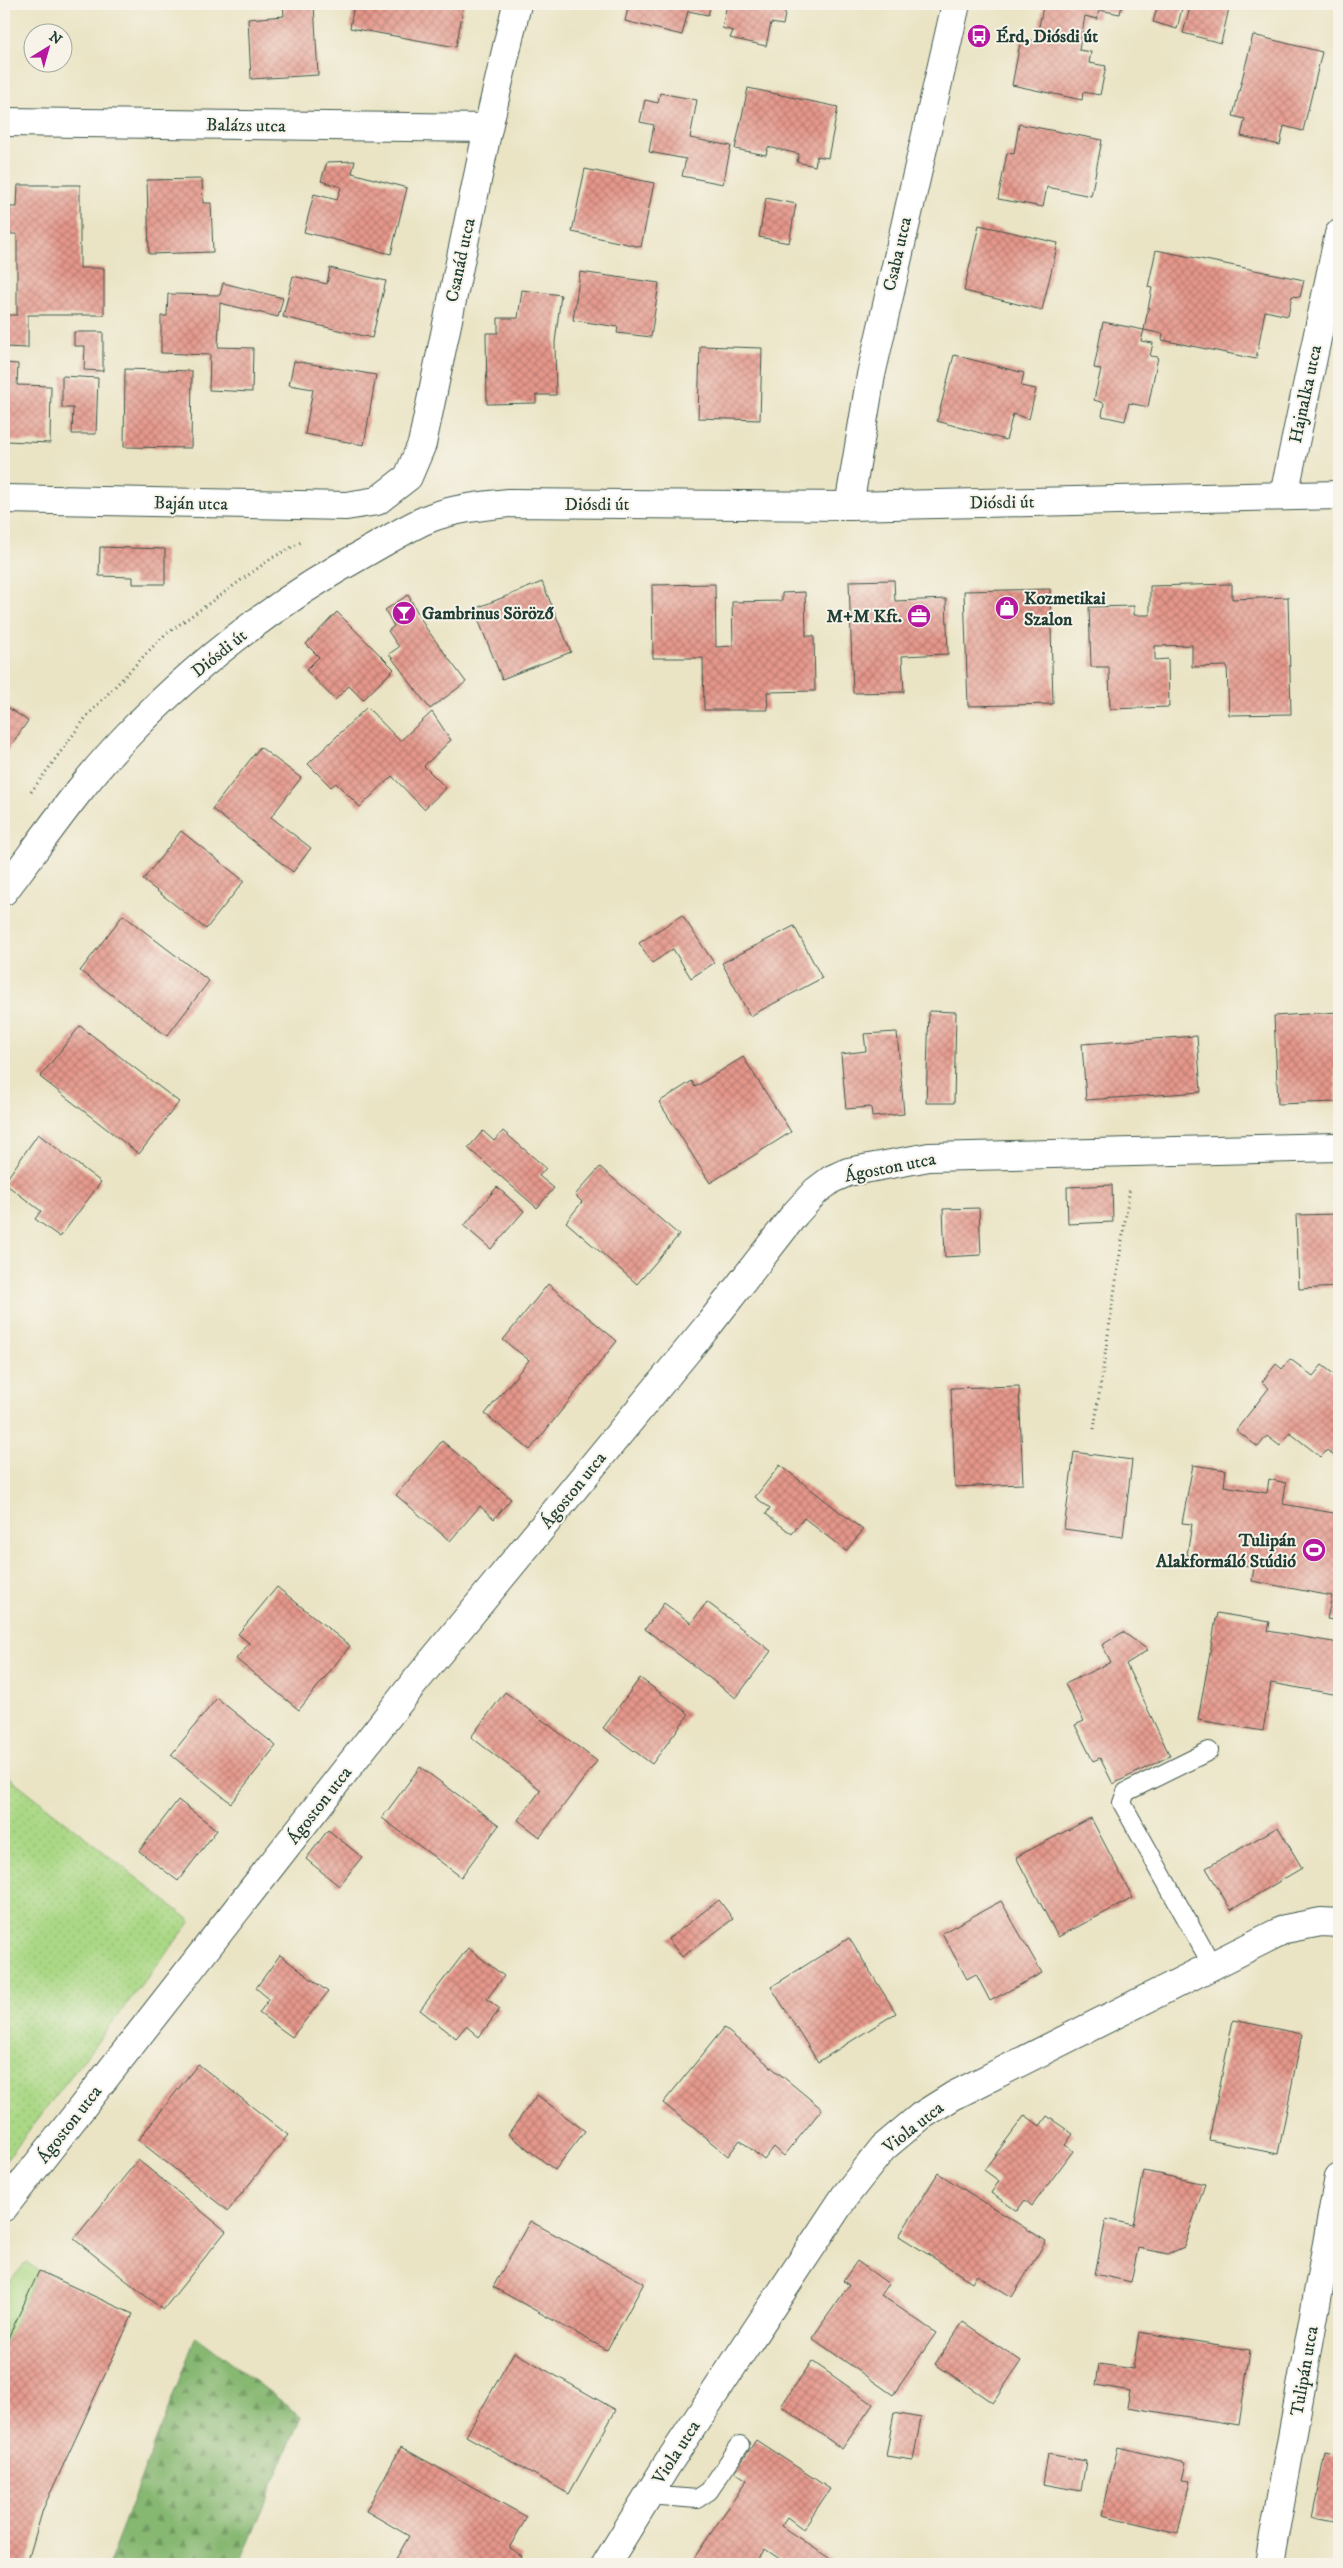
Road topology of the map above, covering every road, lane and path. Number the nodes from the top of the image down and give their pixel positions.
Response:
1 (517, 4) edge
2 (956, 4) edge
3 (4, 122) edge
4 (488, 128) junction
5 (1339, 234) edge
6 (1284, 495) junction
7 (1339, 495) edge
8 (4, 499) edge
9 (377, 501) joint
10 (849, 506) junction
11 (4, 891) edge
12 (1339, 1147) edge
13 (1130, 1187) dead end
14 (1094, 1429) dead end
15 (1208, 1752) dead end
16 (1339, 1923) edge
17 (1212, 1965) junction
18 (1339, 2177) edge
19 (4, 2207) edge
20 (740, 2445) dead end
21 (648, 2495) junction
22 (606, 2564) edge
23 (1269, 2564) edge

1 - 4 street, Csanád utca
2 - 10 street, Csaba utca
3 - 4 street, Balázs utca
4 - 9 street, Csanád utca
5 - 6 street, Hajnalka utca
6 - 7 street, Diósdi út
6 - 10 street, Diósdi út
8 - 9 street, Baján utca
10 - 11 street, Diósdi út
12 - 19 street, Ágoston utca
13 - 14 path
15 - 17 lane
16 - 17 street, Viola utca
17 - 21 street, Viola utca
18 - 23 street, Tulipán utca
20 - 21 lane
21 - 22 street, Viola utca

